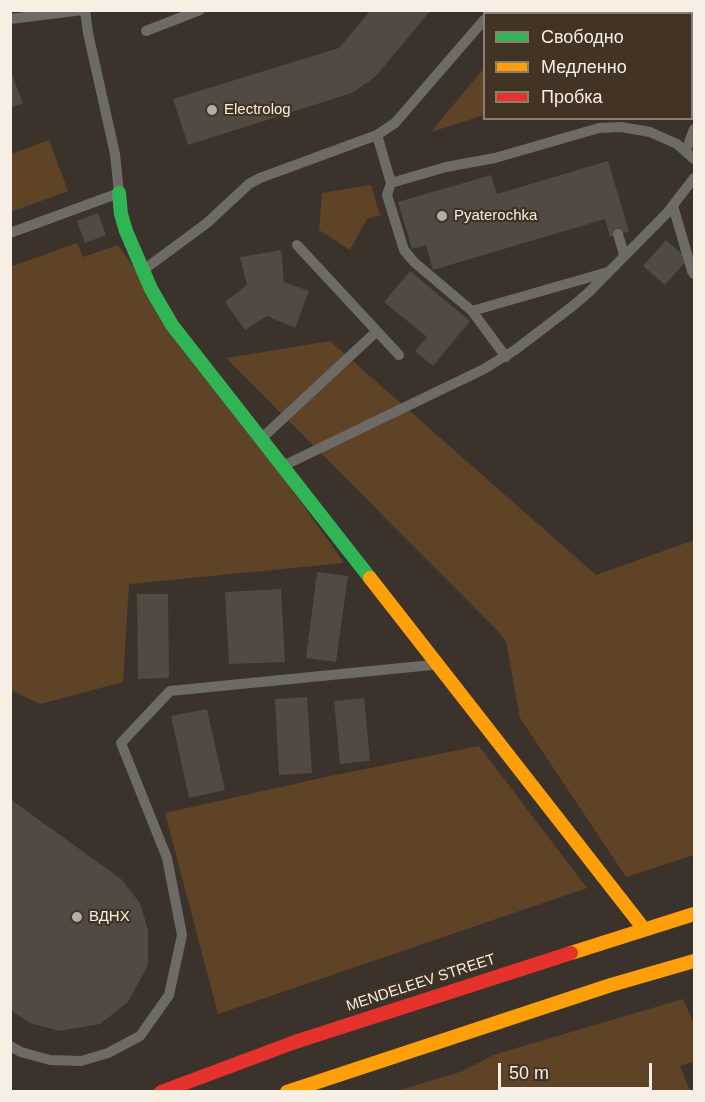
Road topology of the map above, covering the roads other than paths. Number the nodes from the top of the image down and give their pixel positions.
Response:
1 (84, 10) edge
2 (200, 10) edge
3 (10, 19) edge
4 (483, 21) edge
5 (146, 31) dead end
6 (694, 129) edge
7 (376, 135) junction
8 (686, 152) junction
9 (694, 159) edge
10 (694, 178) edge
11 (391, 183) junction
12 (119, 193) junction
13 (673, 206) junction
14 (10, 233) edge
15 (618, 234) dead end
16 (297, 245) dead end
17 (624, 255) junction
18 (143, 270) junction
19 (609, 272) junction
20 (694, 274) edge
21 (472, 311) junction
22 (377, 332) junction
23 (399, 355) dead end
24 (506, 357) junction
25 (261, 439) junction
26 (282, 466) junction
27 (439, 665) junction
28 (694, 914) edge
29 (644, 928) junction
30 (694, 961) edge
31 (10, 1046) edge
32 (161, 1092) edge
33 (287, 1092) edge

1 - 3 lane
1 - 12 lane
2 - 5 lane
4 - 7 lane
6 - 8 lane
7 - 11 lane
7 - 18 lane
8 - 9 lane
8 - 11 lane
10 - 13 lane
11 - 21 lane
12 - 14 lane
12 - 18 main road
13 - 17 lane
13 - 20 lane
15 - 17 lane
16 - 22 lane
17 - 19 lane
18 - 25 main road
19 - 21 lane
19 - 24 lane
21 - 24 lane
22 - 23 lane
22 - 25 lane
24 - 26 lane
25 - 26 main road
26 - 27 main road
27 - 29 main road
27 - 31 lane
28 - 29 main road, MENDELEEV STREET
29 - 32 main road, MENDELEEV STREET
30 - 33 main road

